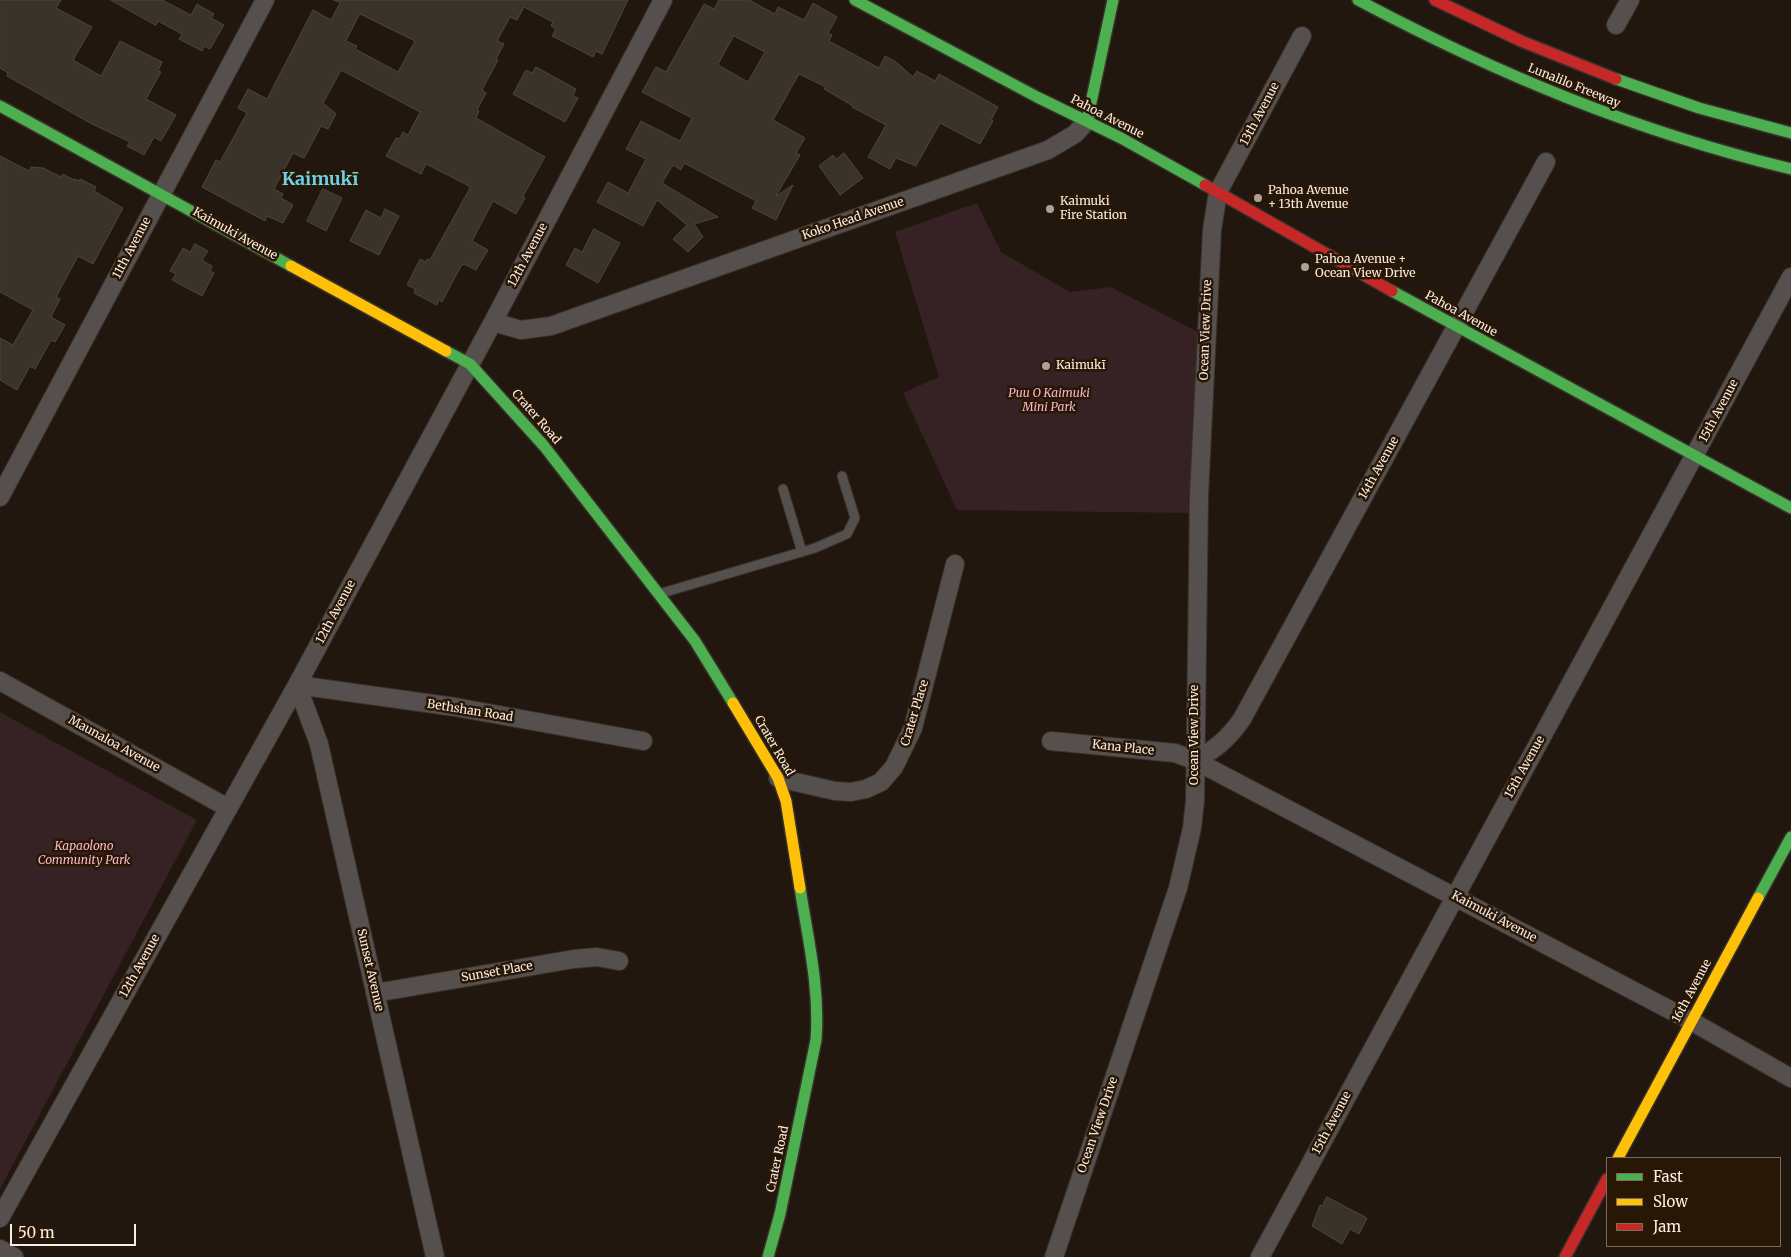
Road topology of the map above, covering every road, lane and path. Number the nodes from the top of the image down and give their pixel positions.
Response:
1 (265, 0) edge
2 (663, 0) edge
3 (855, 0) edge
4 (1113, 0) edge
5 (1358, 0) edge
6 (1436, 0) edge
7 (1630, 0) edge
8 (1616, 24) dead end
9 (1302, 36) dead end
10 (0, 106) edge
11 (1087, 121) junction
12 (1791, 132) edge
13 (1546, 162) dead end
14 (1791, 169) edge
15 (1218, 192) junction
16 (161, 193) junction
17 (1791, 277) edge
18 (493, 322) junction
19 (1456, 327) junction
20 (470, 364) junction
21 (1695, 456) junction
22 (842, 476) dead end
23 (783, 489) dead end
24 (0, 497) edge
25 (1791, 508) edge
26 (802, 552) junction
27 (955, 564) dead end
28 (659, 594) junction
29 (0, 681) edge
30 (297, 685) junction
31 (643, 741) dead end
32 (1051, 741) dead end
33 (1194, 760) junction
34 (778, 778) junction
35 (228, 808) junction
36 (1791, 837) edge
37 (1455, 896) junction
38 (620, 961) dead end
39 (375, 993) junction
40 (1692, 1021) junction
41 (1791, 1078) edge
42 (1619, 1157) edge
43 (1606, 1180) edge
44 (0, 1218) edge
45 (0, 1249) edge
46 (1057, 1256) edge
47 (14, 1257) edge
48 (435, 1257) edge
49 (768, 1257) edge
50 (1260, 1257) edge
51 (1565, 1257) edge

1 - 16 street, 11th Avenue
2 - 18 street, 12th Avenue
3 - 11 main road, Pahoa Avenue
4 - 11 main road
5 - 14 main road, Lunalilo Freeway
6 - 12 main road, Lunalilo Freeway
7 - 8 street
9 - 15 street, 13th Avenue
10 - 16 main road, Kaimuki Avenue
11 - 15 main road, Pahoa Avenue
11 - 18 street, Koko Head Avenue
13 - 19 street, 14th Avenue
15 - 19 main road, Pahoa Avenue
15 - 33 street, Ocean View Drive
16 - 20 main road, Kaimuki Avenue
16 - 24 street, 11th Avenue
17 - 21 street, 15th Avenue
18 - 20 street, 12th Avenue
19 - 21 main road, Pahoa Avenue
19 - 33 street, 14th Avenue
20 - 28 main road, Crater Road
20 - 30 street, 12th Avenue
21 - 25 main road, Pahoa Avenue
21 - 37 street, 15th Avenue
22 - 26 lane
23 - 26 lane
26 - 28 lane
27 - 34 street, Crater Place
28 - 34 main road, Crater Road
29 - 35 street, Maunaloa Avenue
30 - 31 street, Bethshan Road
30 - 35 street, 12th Avenue
30 - 39 street, Sunset Avenue
32 - 33 street, Kana Place
33 - 37 street, Kaimuki Avenue
33 - 46 street, Ocean View Drive
34 - 49 main road, Crater Road
35 - 44 street, 12th Avenue
36 - 40 main road, 16th Avenue
37 - 40 street, Kaimuki Avenue
37 - 50 street, 15th Avenue
38 - 39 street, Sunset Place
39 - 48 street, Sunset Avenue
40 - 41 street, Kaimuki Avenue
40 - 42 main road, 16th Avenue
43 - 51 main road
45 - 47 street

